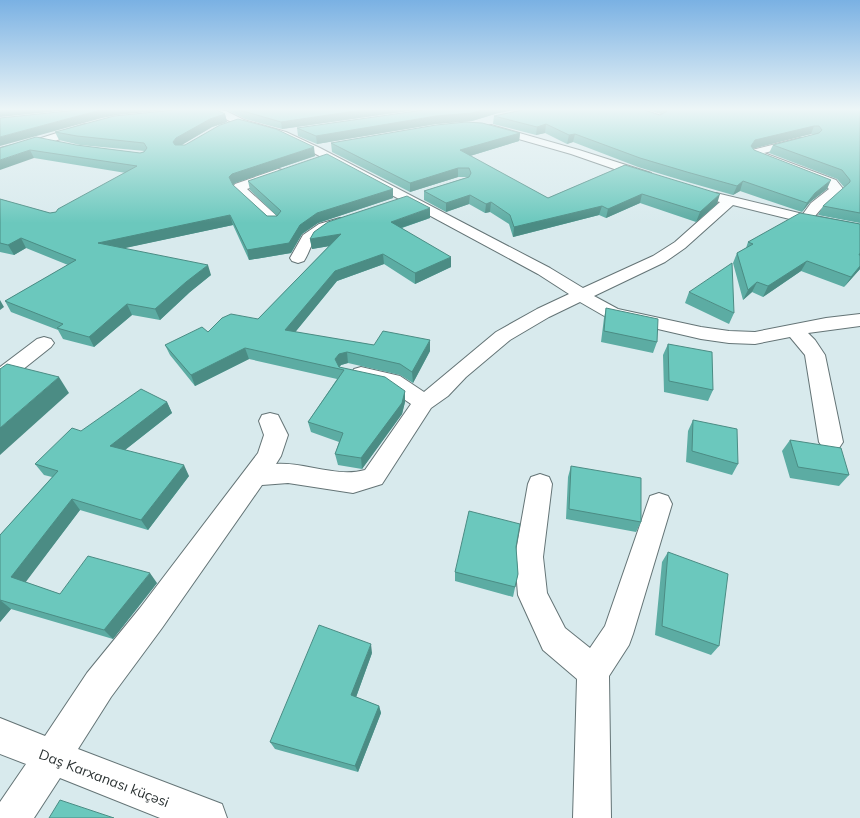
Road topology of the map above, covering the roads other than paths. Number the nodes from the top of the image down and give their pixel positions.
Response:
1 (20, 147) edge
2 (308, 147) edge
3 (559, 147) edge
4 (775, 147) edge
5 (0, 152) edge
6 (290, 169) edge
7 (660, 180) edge
8 (429, 192) edge
9 (704, 194) edge
10 (408, 198) junction
11 (730, 201) junction
12 (387, 206) edge
13 (352, 218) edge
14 (806, 219) junction
15 (274, 221) edge
16 (860, 230) edge
17 (298, 258) dead end
18 (582, 295) junction
19 (860, 320) edge
20 (794, 330) junction
21 (44, 343) dead end
22 (348, 371) edge
23 (0, 376) edge
24 (423, 403) junction
25 (270, 421) dead end
26 (831, 442) dead end
27 (255, 476) junction
28 (540, 484) dead end
29 (659, 504) dead end
30 (593, 672) junction
31 (0, 736) edge
32 (51, 757) junction
33 (12, 818) edge
34 (208, 818) edge
35 (592, 818) edge

1 - 5 street
2 - 10 street
3 - 7 street
4 - 14 street
6 - 15 street
8 - 10 street
9 - 11 street
10 - 12 street
10 - 18 street
11 - 14 street
11 - 18 street
13 - 17 street
14 - 16 street
18 - 20 street
18 - 24 street
19 - 20 street
20 - 26 street
21 - 23 street
22 - 24 street
24 - 27 street
25 - 27 street
27 - 32 street
28 - 30 street
29 - 30 street
30 - 35 street
31 - 32 street, Daş Karxanası küçəsi
32 - 33 street
32 - 34 street, Daş Karxanası küçəsi

